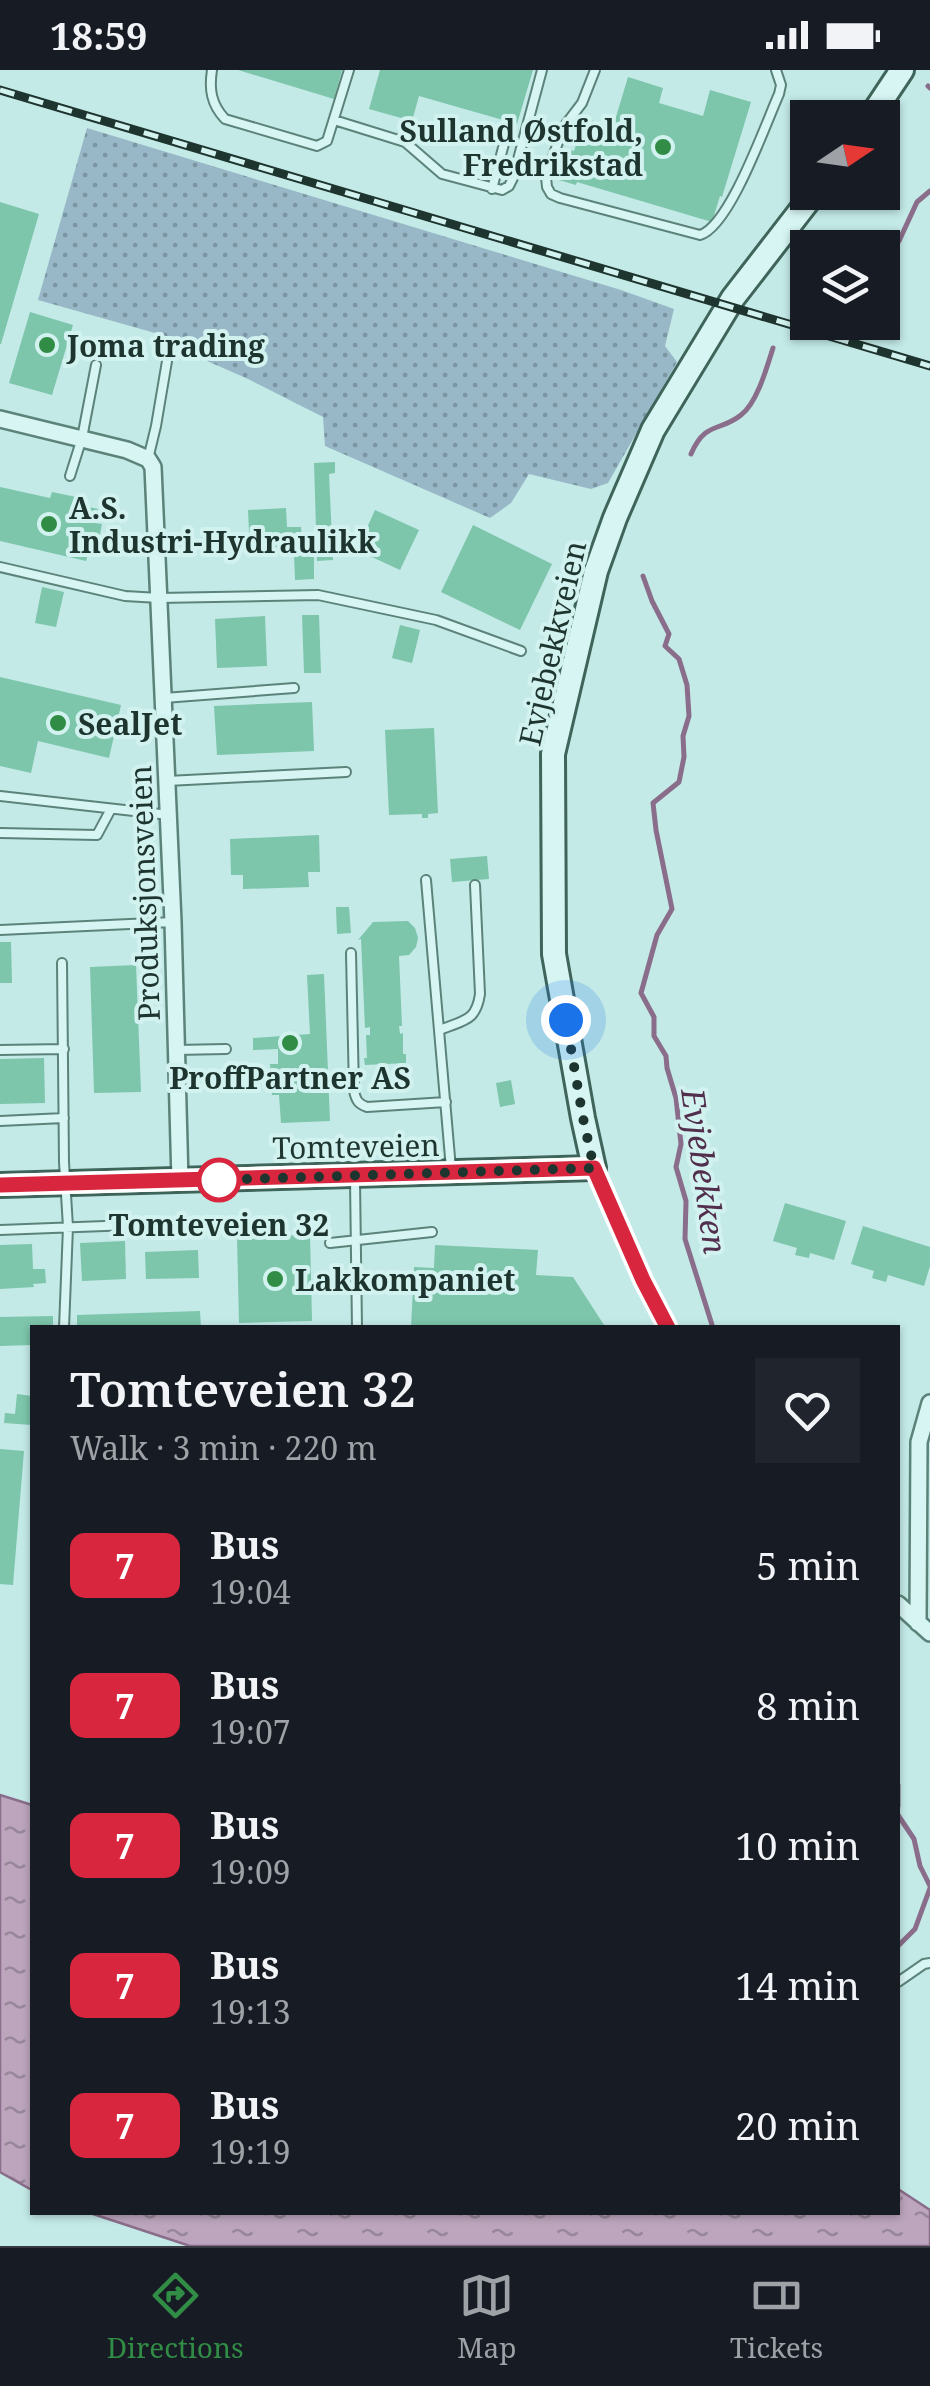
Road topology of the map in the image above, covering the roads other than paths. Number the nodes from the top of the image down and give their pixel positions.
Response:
1 (212, 70) edge
2 (349, 70) edge
3 (542, 70) edge
4 (595, 70) edge
5 (776, 70) edge
6 (894, 73) edge
7 (880, 100) edge
8 (334, 120) junction
9 (509, 124) dead end
10 (492, 189) junction
11 (801, 210) edge
12 (168, 361) dead end
13 (96, 364) dead end
14 (0, 419) edge
15 (82, 438) junction
16 (148, 459) junction
17 (70, 476) dead end
18 (0, 567) edge
19 (160, 598) junction
20 (521, 651) dead end
21 (294, 688) dead end
22 (164, 698) junction
23 (346, 772) dead end
24 (168, 781) junction
25 (0, 796) edge
26 (111, 809) junction
27 (168, 815) junction
28 (0, 833) edge
29 (426, 880) dead end
30 (476, 884) dead end
31 (173, 922) junction
32 (0, 930) edge
33 (351, 953) dead end
34 (62, 963) dead end
35 (440, 1030) junction
36 (64, 1049) junction
37 (226, 1049) dead end
38 (0, 1050) edge
39 (176, 1050) junction
40 (446, 1102) junction
41 (64, 1118) junction
42 (0, 1121) edge
43 (594, 1168) junction
44 (452, 1174) junction
45 (356, 1175) junction
46 (180, 1181) junction
47 (66, 1184) junction
48 (0, 1185) edge
49 (183, 1223) dead end
50 (68, 1228) junction
51 (0, 1230) edge
52 (432, 1232) dead end
53 (356, 1240) junction
54 (330, 1242) dead end
55 (64, 1325) edge
56 (357, 1325) edge
57 (666, 1325) edge
58 (930, 1403) edge
59 (900, 1606) edge
60 (924, 1628) edge
61 (930, 1963) edge
62 (900, 1981) edge

1 - 8 lane
2 - 8 lane
3 - 10 lane
4 - 5 lane
6 - 7 street
8 - 10 lane
9 - 10 lane
11 - 43 street, Evjebekkveien
12 - 16 lane
13 - 15 lane
14 - 15 street
15 - 16 street
15 - 17 lane
16 - 19 street, Produksjonsveien
18 - 19 lane
19 - 20 lane
19 - 22 street, Produksjonsveien
21 - 22 lane
22 - 24 street, Produksjonsveien
23 - 24 lane
24 - 27 street, Produksjonsveien
25 - 26 lane
26 - 27 lane
26 - 28 lane
27 - 31 street, Produksjonsveien
29 - 35 lane
30 - 35 lane
31 - 32 lane
31 - 39 street, Produksjonsveien
33 - 40 lane
34 - 36 lane
35 - 40 lane
36 - 38 lane
36 - 41 lane
37 - 39 lane
39 - 46 street, Produksjonsveien
40 - 44 lane
41 - 42 lane
41 - 47 lane
43 - 44 street, Tomteveien
43 - 57 street, Evjebekkveien
44 - 45 street, Tomteveien
45 - 46 street, Tomteveien
45 - 53 lane
46 - 47 street, Tomteveien
47 - 48 street, Tomteveien
47 - 50 lane
49 - 50 lane
50 - 51 lane
50 - 55 lane
52 - 53 lane
53 - 54 lane
53 - 56 lane
58 - 60 street
59 - 60 street
61 - 62 lane

